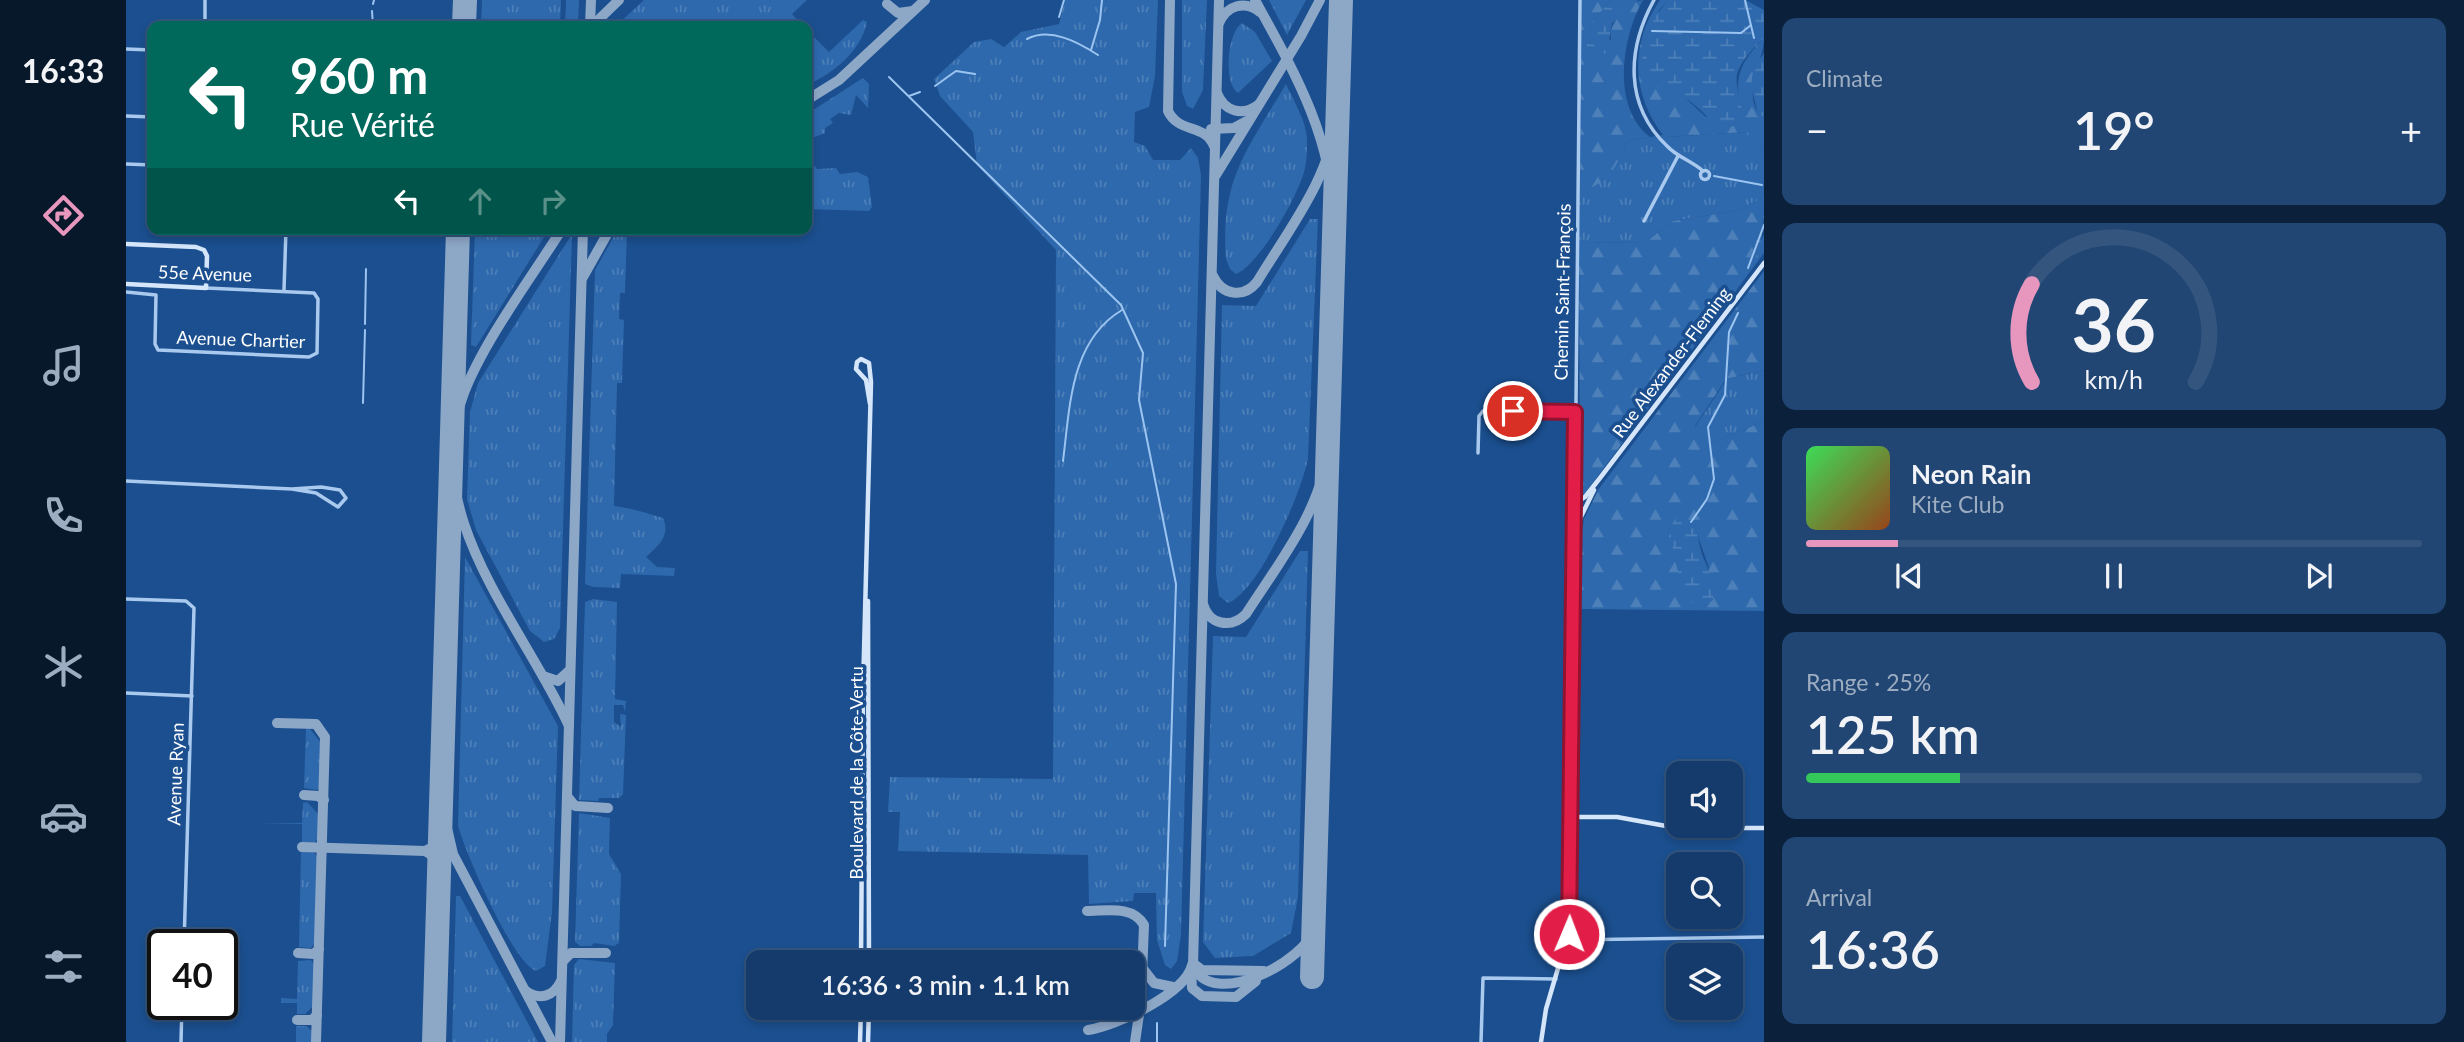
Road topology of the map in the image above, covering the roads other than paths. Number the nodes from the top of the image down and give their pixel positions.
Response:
1 (205, 0) edge
2 (1580, 0) edge
3 (1654, 0) edge
4 (205, 21) edge
5 (126, 48) edge
6 (147, 50) edge
7 (126, 116) edge
8 (147, 117) edge
9 (1678, 156) junction
10 (126, 164) edge
11 (147, 166) edge
12 (1703, 171) dead end
13 (1644, 221) dead end
14 (286, 235) edge
15 (126, 244) edge
16 (1764, 263) edge
17 (126, 284) edge
18 (206, 288) junction
19 (284, 290) junction
20 (126, 292) edge
21 (870, 404) junction
22 (1575, 412) junction
23 (1478, 453) dead end
24 (1600, 478) junction
25 (126, 481) edge
26 (292, 489) junction
27 (1575, 503) junction
28 (1574, 530) junction
29 (867, 583) junction
30 (126, 598) edge
31 (126, 693) edge
32 (192, 696) junction
33 (1571, 817) junction
34 (1764, 828) edge
35 (185, 929) edge
36 (1764, 937) edge
37 (1569, 940) junction
38 (861, 950) edge
39 (869, 950) edge
40 (1556, 979) junction
41 (182, 1020) edge
42 (861, 1020) edge
43 (869, 1020) edge
44 (181, 1042) edge
45 (860, 1042) edge
46 (868, 1042) edge
47 (1480, 1042) edge
48 (1541, 1042) edge

1 - 4 street
2 - 22 street, Chemin Saint-François
3 - 9 street
5 - 6 street
7 - 8 street
9 - 12 street
9 - 13 street
10 - 11 street
14 - 19 street
15 - 18 street
16 - 24 street, Rue Alexander-Fleming
17 - 18 street, 55e Avenue
18 - 19 street, 55e Avenue
19 - 20 street, Avenue Chartier
21 - 21 street, Boulevard de la Côte-Vertu
21 - 29 street, Boulevard de la Côte-Vertu
22 - 23 street
22 - 27 street, Chemin Saint-François
24 - 27 street, Rue Alexander-Fleming
24 - 28 street, Rue Alexander-Fleming
25 - 26 street
26 - 26 street
27 - 28 street, Chemin Saint-François
28 - 33 street, Chemin Saint-François
29 - 38 street, Boulevard de la Côte-Vertu
29 - 39 street, Boulevard de la Côte-Vertu
30 - 32 street, Avenue Ryan
31 - 32 street
32 - 35 street, Avenue Ryan
33 - 34 street
33 - 37 street, Chemin Saint-François
36 - 37 street
37 - 40 street, Chemin Saint-François
40 - 47 street
40 - 48 street, Chemin Saint-François
41 - 44 street
42 - 45 street
43 - 46 street

